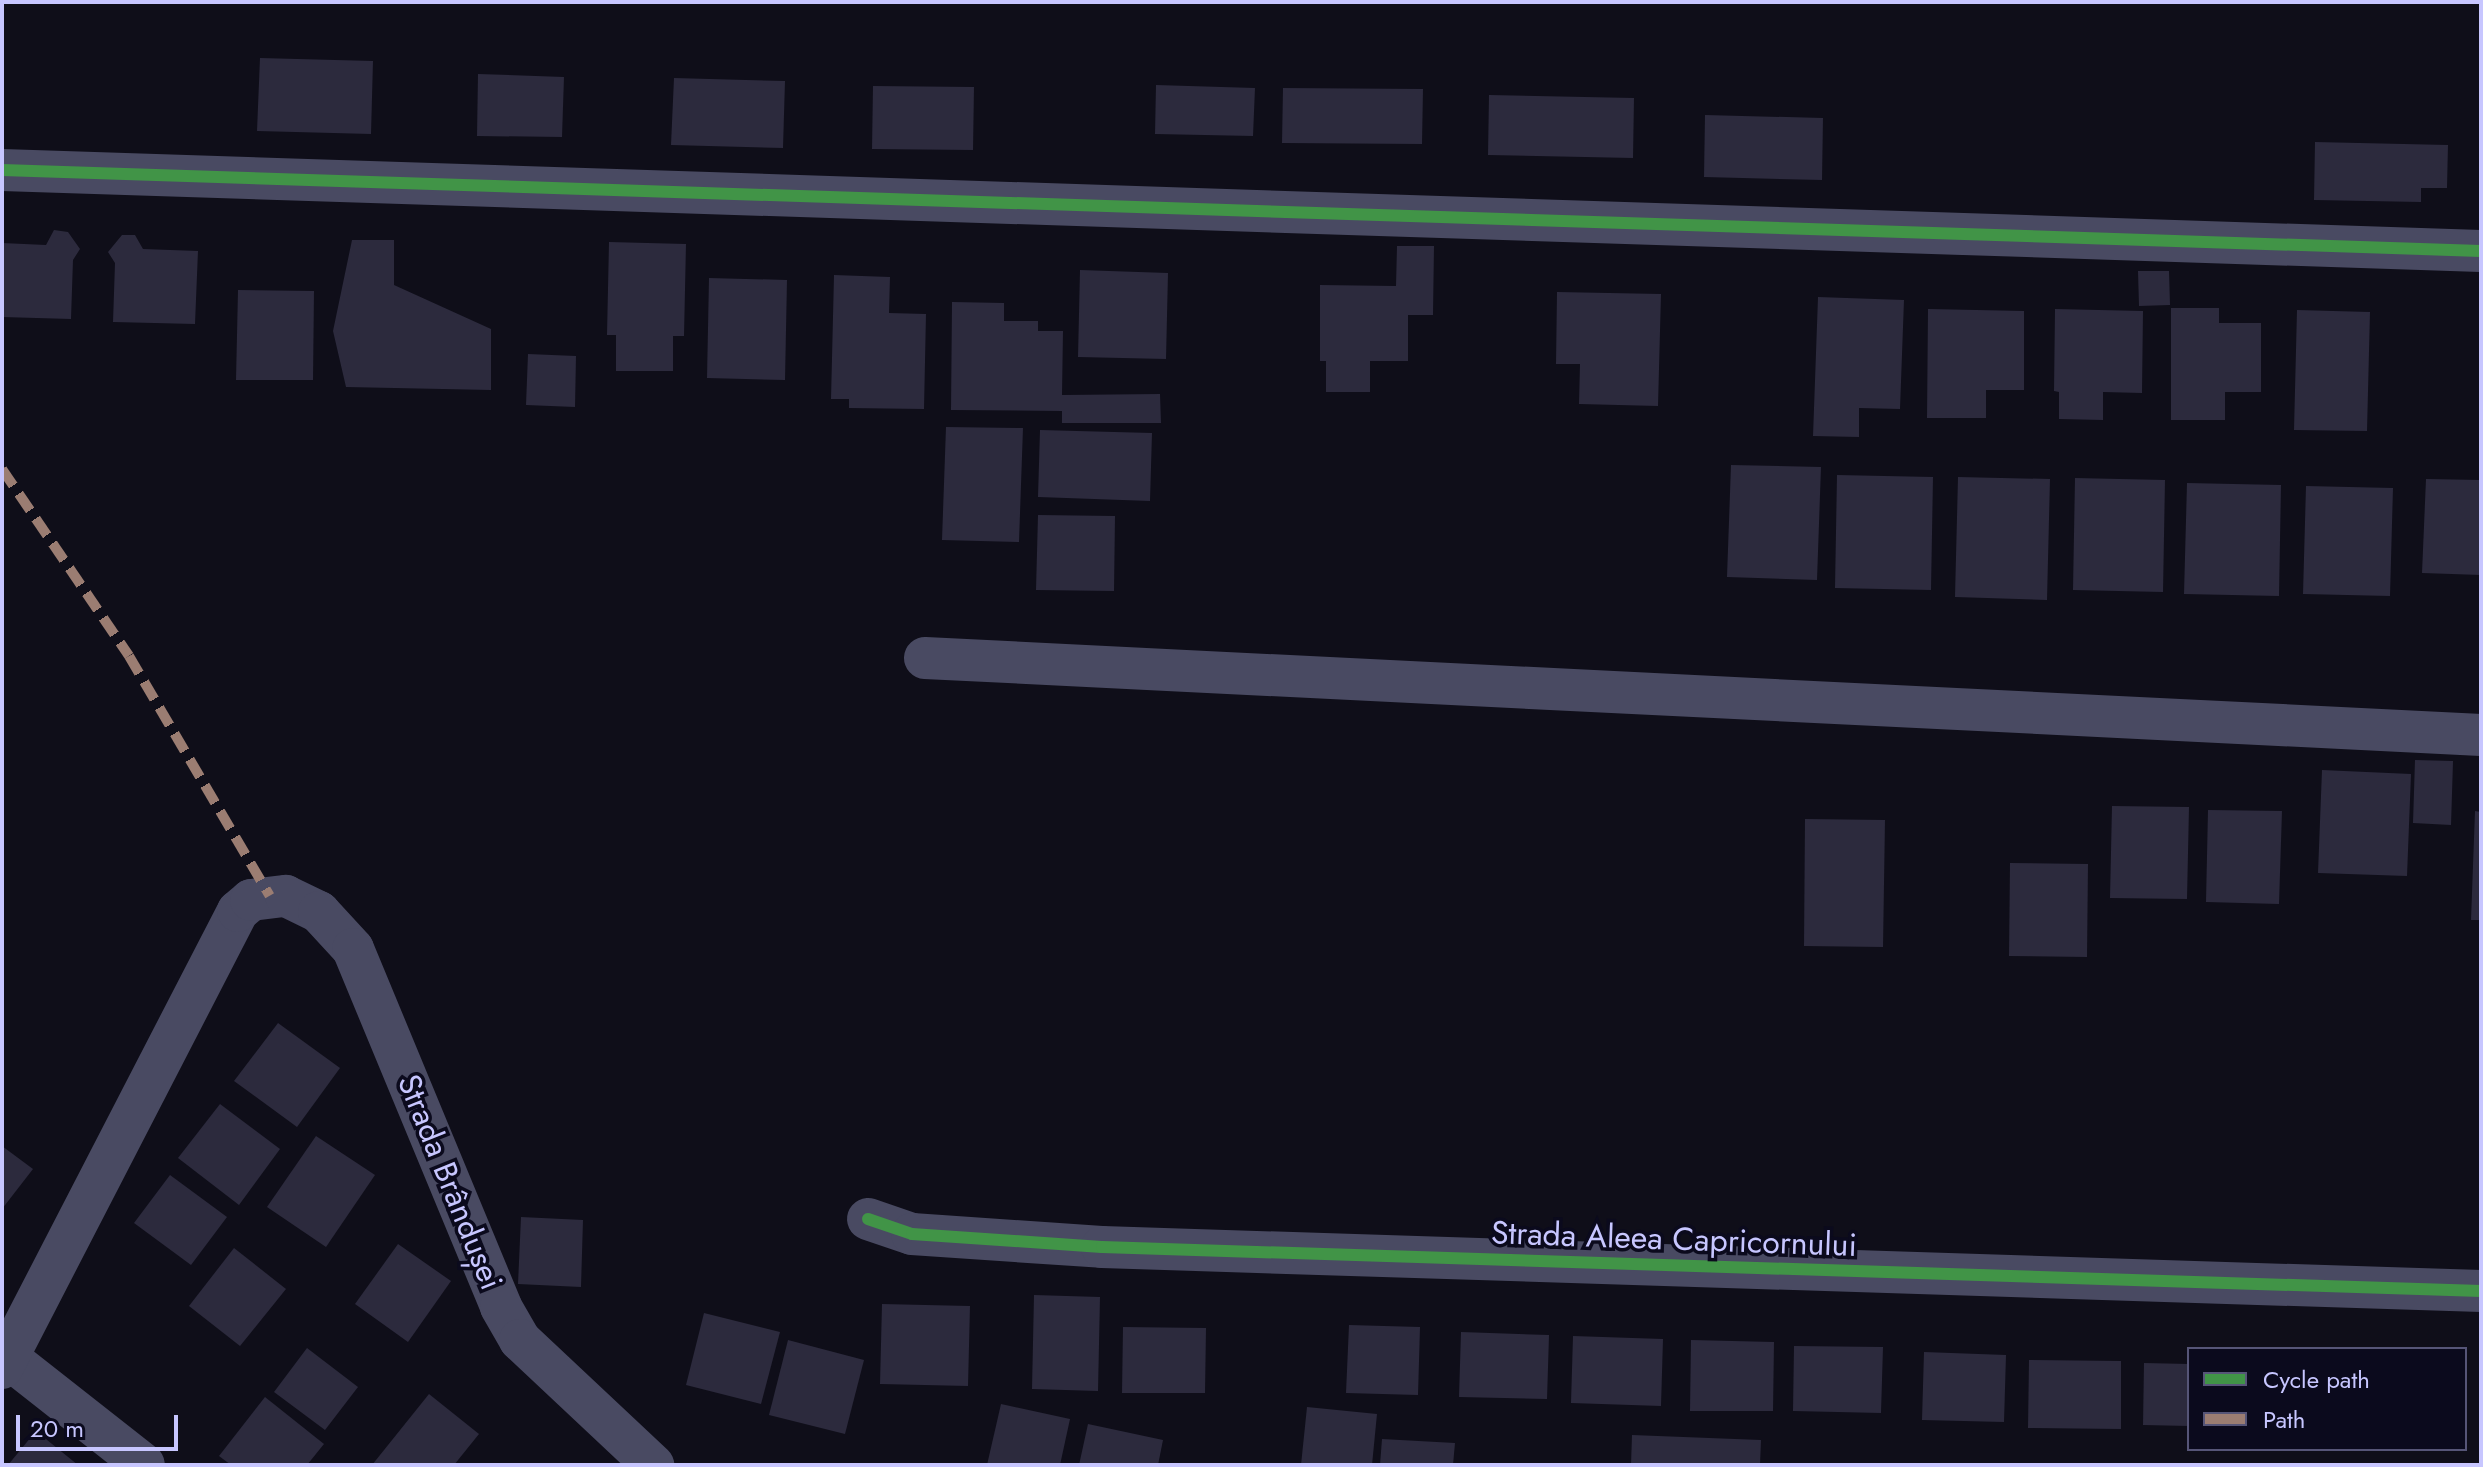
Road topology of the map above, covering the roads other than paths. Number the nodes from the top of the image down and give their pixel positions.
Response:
1 (2, 170) edge
2 (2481, 251) edge
3 (925, 658) dead end
4 (2481, 735) edge
5 (868, 1219) dead end
6 (2481, 1291) edge
7 (5, 1362) edge
8 (144, 1465) edge
9 (653, 1465) edge

1 - 2 street
3 - 4 street
5 - 6 street, Strada Aleea Capricornului
7 - 8 street
7 - 9 street, Strada Brândușei

